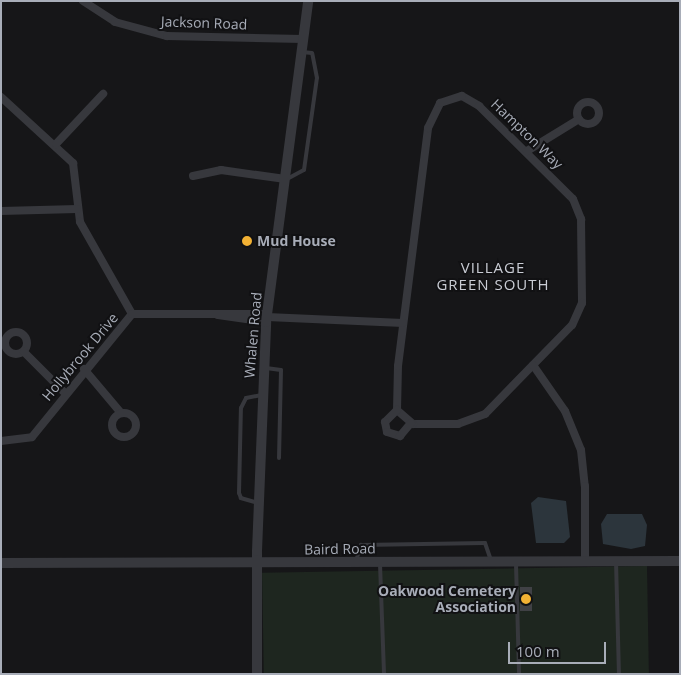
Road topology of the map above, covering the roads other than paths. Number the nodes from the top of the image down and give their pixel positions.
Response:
1 (83, 1) edge
2 (308, 1) edge
3 (303, 39) junction
4 (301, 51) junction
5 (103, 94) dead end
6 (1, 97) edge
7 (579, 119) dead end
8 (56, 144) junction
9 (527, 151) junction
10 (193, 176) dead end
11 (285, 179) junction
12 (77, 209) junction
13 (1, 211) edge
14 (132, 314) junction
15 (267, 318) junction
16 (403, 323) junction
17 (24, 352) dead end
18 (533, 365) junction
19 (264, 368) junction
20 (84, 369) junction
21 (64, 392) junction
22 (262, 395) junction
23 (397, 410) junction
24 (121, 413) dead end
25 (411, 423) junction
26 (1, 441) edge
27 (279, 458) dead end
28 (258, 503) junction
29 (616, 561) junction
30 (680, 561) edge
31 (380, 562) junction
32 (491, 562) junction
33 (516, 562) junction
34 (585, 562) junction
35 (1, 563) edge
36 (356, 563) junction
37 (256, 564) junction
38 (257, 674) edge
39 (384, 674) edge
40 (519, 674) edge
41 (619, 674) edge

1 - 3 street, Jackson Road
2 - 3 street, Whalen Road
3 - 4 street, Whalen Road
4 - 11 street, Whalen Road
4 - 11 lane
5 - 8 street
6 - 8 street
7 - 9 street
8 - 12 street
9 - 16 street, Hampton Way
9 - 18 street, Hampton Way
10 - 11 street
11 - 15 street, Whalen Road
12 - 13 street
12 - 14 street
14 - 15 street, Hollybrook Drive
14 - 20 street, Hollybrook Drive
15 - 16 street, Hollybrook Drive
15 - 19 street, Whalen Road
16 - 23 street, Hampton Way
17 - 21 street
18 - 25 street, Hampton Way
18 - 34 street
19 - 22 street, Whalen Road
19 - 27 lane
20 - 21 street, Hollybrook Drive
20 - 24 street
21 - 26 street, Hollybrook Drive
22 - 28 street, Whalen Road
22 - 28 lane
23 - 25 street
23 - 25 street, Hampton Way
28 - 37 street, Whalen Road
29 - 30 street, Baird Road
29 - 34 street, Baird Road
29 - 41 lane
31 - 32 street, Baird Road
31 - 36 street, Baird Road
31 - 39 lane
32 - 33 street, Baird Road
32 - 36 lane
33 - 34 street, Baird Road
33 - 40 lane
35 - 37 street, Baird Road
36 - 37 street, Baird Road
37 - 38 street, Whalen Road

